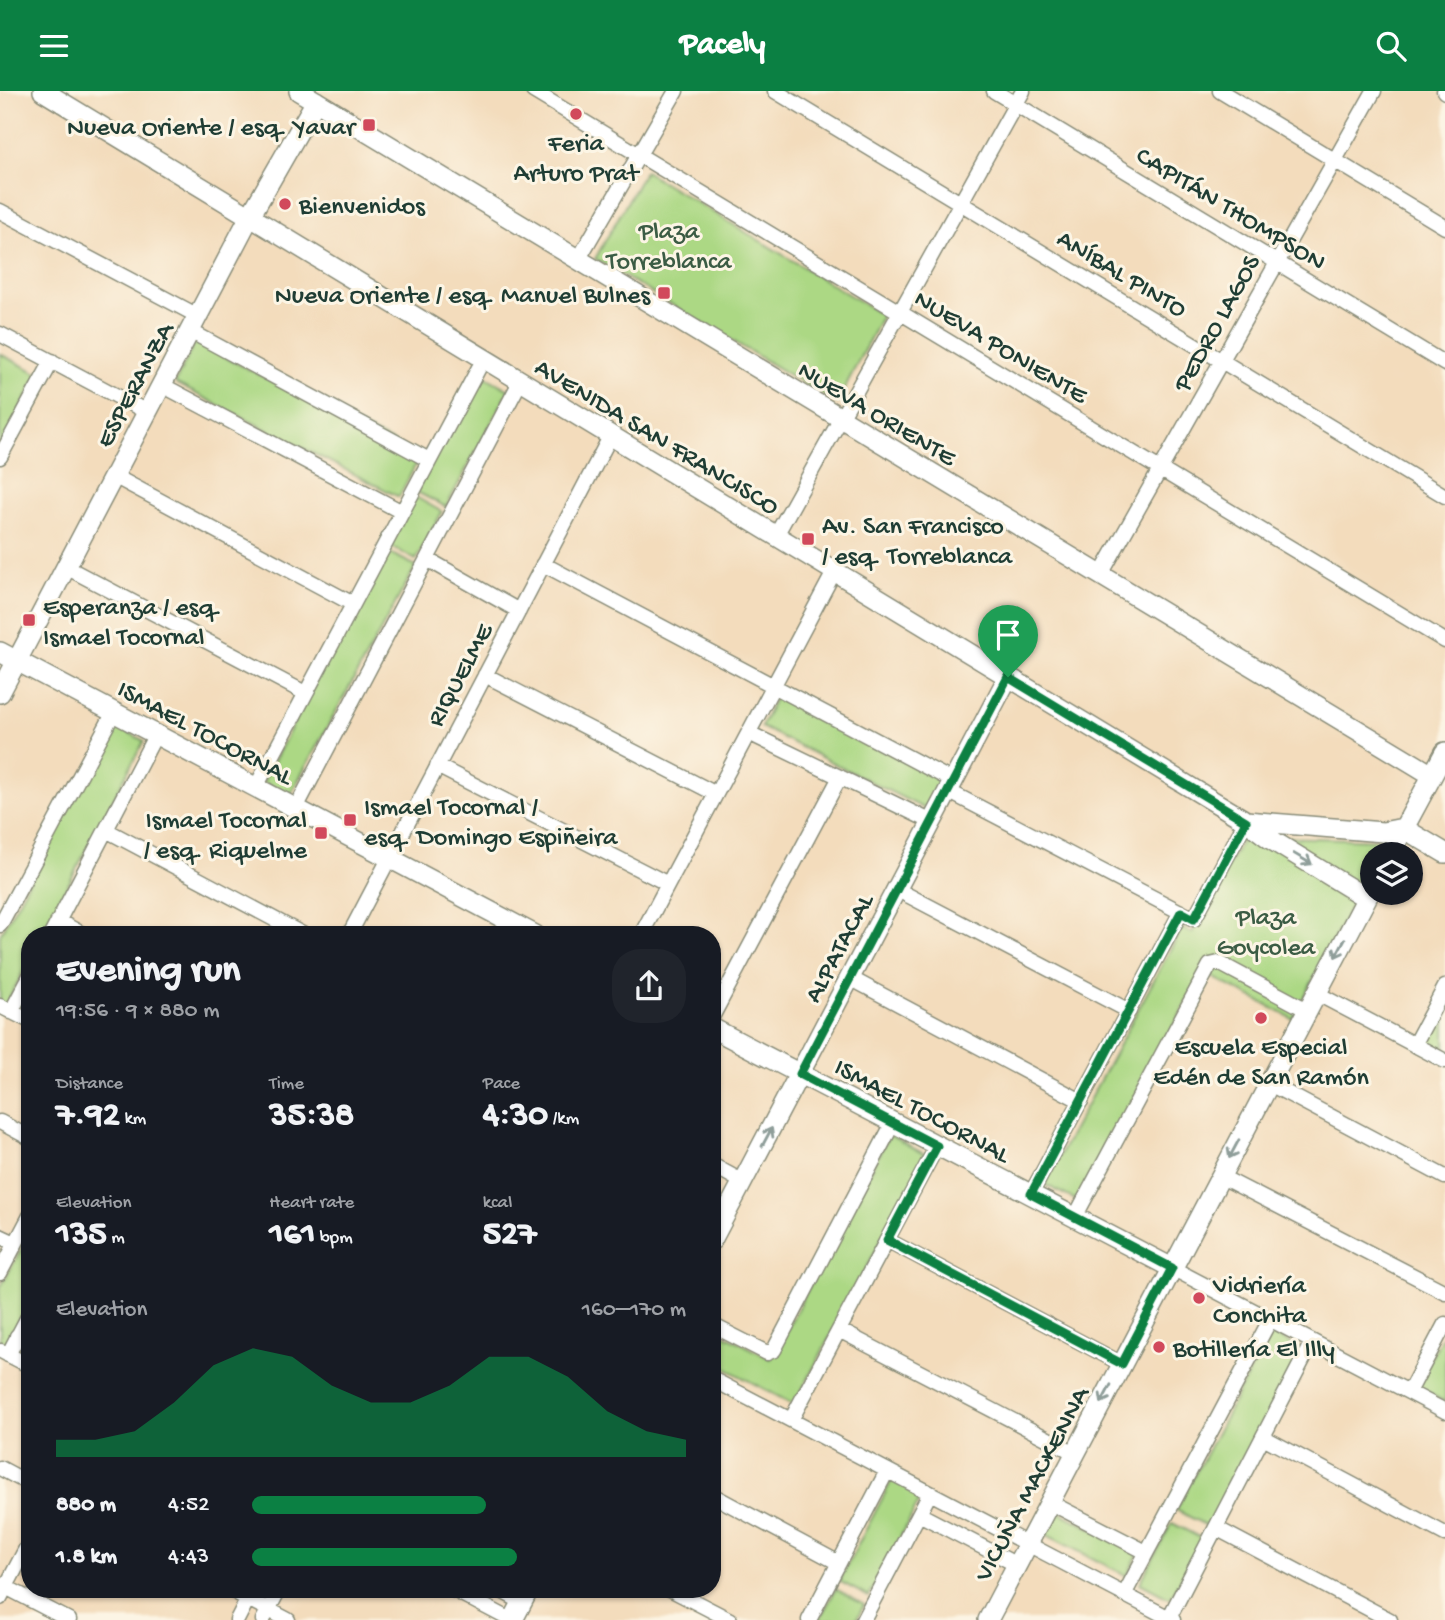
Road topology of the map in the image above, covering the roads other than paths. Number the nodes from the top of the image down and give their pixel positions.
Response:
1 (43, 91) edge
2 (533, 91) edge
3 (676, 91) edge
4 (775, 91) edge
5 (994, 91) edge
6 (1220, 91) edge
7 (1374, 91) edge
8 (312, 94) edge
9 (1019, 97) edge
10 (639, 155) junction
11 (1335, 160) junction
12 (961, 203) junction
13 (0, 211) edge
14 (249, 218) junction
15 (1445, 227) edge
16 (578, 260) junction
17 (1277, 263) junction
18 (900, 312) junction
19 (194, 324) junction
20 (1, 336) edge
21 (483, 360) junction
22 (51, 361) junction
23 (1222, 361) junction
24 (1445, 365) edge
25 (520, 382) junction
26 (162, 385) junction
27 (148, 412) junction
28 (840, 420) junction
29 (610, 437) junction
30 (0, 457) edge
31 (429, 460) junction
32 (1160, 469) junction
33 (114, 476) junction
34 (1445, 496) edge
35 (402, 512) junction
36 (775, 537) junction
37 (427, 559) junction
38 (544, 564) junction
39 (66, 567) junction
40 (834, 572) junction
41 (1100, 576) junction
42 (353, 604) junction
43 (519, 611) junction
44 (1445, 641) edge
45 (8, 656) edge
46 (485, 675) junction
47 (1008, 677) junction
48 (774, 684) junction
49 (305, 693) junction
50 (0, 694) edge
51 (114, 712) junction
52 (748, 733) junction
53 (156, 734) junction
54 (1445, 752) edge
55 (437, 766) junction
56 (1432, 775) junction
57 (839, 777) junction
58 (950, 786) junction
59 (256, 787) junction
60 (716, 794) junction
61 (296, 808) junction
62 (1246, 821) junction
63 (932, 822) junction
64 (1403, 828) junction
65 (106, 830) junction
66 (1396, 842) edge
67 (1445, 853) edge
68 (389, 857) junction
69 (668, 884) junction
70 (1360, 888) edge
71 (896, 890) junction
72 (1363, 905) edge
73 (1187, 916) junction
74 (0, 925) edge
75 (56, 926) edge
76 (287, 926) edge
77 (354, 926) edge
78 (518, 926) edge
79 (646, 926) edge
80 (850, 978) junction
81 (1445, 987) edge
82 (21, 988) edge
83 (721, 1000) edge
84 (1311, 1001) junction
85 (6, 1009) edge
86 (1129, 1011) junction
87 (721, 1033) edge
88 (1414, 1045) junction
89 (1445, 1061) edge
90 (800, 1074) junction
91 (1268, 1083) junction
92 (1081, 1101) junction
93 (0, 1122) edge
94 (893, 1123) junction
95 (21, 1133) edge
96 (937, 1146) junction
97 (721, 1170) edge
98 (1220, 1175) junction
99 (1445, 1177) edge
100 (743, 1182) junction
101 (1031, 1194) junction
102 (1075, 1217) junction
103 (721, 1223) edge
104 (21, 1233) edge
105 (0, 1235) edge
106 (887, 1240) junction
107 (15, 1244) junction
108 (1172, 1268) junction
109 (0, 1273) edge
110 (1445, 1293) edge
111 (1270, 1319) junction
112 (1445, 1324) edge
113 (721, 1330) edge
114 (839, 1330) junction
115 (21, 1342) edge
116 (1312, 1342) junction
117 (4, 1353) edge
118 (21, 1362) edge
119 (1122, 1364) junction
120 (721, 1384) edge
121 (1409, 1392) junction
122 (1445, 1411) edge
123 (791, 1420) junction
124 (1263, 1437) junction
125 (1075, 1453) junction
126 (0, 1468) edge
127 (887, 1471) junction
128 (21, 1479) edge
129 (930, 1493) junction
130 (721, 1500) edge
131 (1049, 1502) junction
132 (919, 1514) junction
133 (1216, 1528) junction
134 (1445, 1534) edge
135 (1027, 1544) junction
136 (1146, 1552) junction
137 (21, 1556) edge
138 (839, 1563) junction
139 (1017, 1565) junction
140 (2, 1589) edge
141 (1124, 1595) junction
142 (21, 1598) edge
143 (21, 1598) edge
144 (249, 1598) edge
145 (254, 1598) edge
146 (274, 1598) edge
147 (469, 1598) edge
148 (524, 1598) edge
149 (687, 1598) edge
150 (266, 1615) edge
151 (1171, 1619) edge
152 (69, 1620) edge
153 (237, 1620) edge
154 (288, 1620) edge
155 (512, 1620) edge
156 (730, 1620) edge
157 (809, 1620) edge
158 (863, 1620) edge
159 (988, 1620) edge
160 (1390, 1620) edge

1 - 14 main road, AVENIDA SAN FRANCISCO
2 - 10 street, NUEVA PONIENTE
3 - 10 street
4 - 12 street, ANÍBAL PINTO
5 - 9 street, CAPITÁN THOMPSON
6 - 11 street
7 - 11 street, PEDRO LAGOS
8 - 14 main road, ESPERANZA
8 - 16 main road, NUEVA ORIENTE
9 - 12 street
9 - 17 street, CAPITÁN THOMPSON
10 - 16 street
10 - 18 street, NUEVA PONIENTE
11 - 15 street
11 - 17 street, PEDRO LAGOS
12 - 18 street
12 - 23 street, ANÍBAL PINTO
13 - 19 street
14 - 19 main road, ESPERANZA
14 - 21 main road, AVENIDA SAN FRANCISCO
16 - 28 main road, NUEVA ORIENTE
17 - 23 street, PEDRO LAGOS
17 - 24 street, CAPITÁN THOMPSON
18 - 28 street
18 - 32 street, NUEVA PONIENTE
19 - 26 main road, ESPERANZA
19 - 31 street
20 - 22 street
21 - 25 main road, AVENIDA SAN FRANCISCO
21 - 31 street
22 - 27 street
22 - 30 street
23 - 32 street, PEDRO LAGOS
23 - 34 street, ANÍBAL PINTO
25 - 29 main road, AVENIDA SAN FRANCISCO
25 - 37 street
26 - 27 main road, ESPERANZA
26 - 35 street
27 - 33 main road, ESPERANZA
28 - 36 street
28 - 41 main road, NUEVA ORIENTE
29 - 36 main road, AVENIDA SAN FRANCISCO
29 - 38 street, RIQUELME
31 - 35 street
32 - 41 street, PEDRO LAGOS
32 - 44 street, NUEVA PONIENTE
33 - 39 main road, ESPERANZA
33 - 42 street
35 - 42 street
36 - 40 main road, AVENIDA SAN FRANCISCO
37 - 43 street
37 - 61 street
38 - 43 street, RIQUELME
38 - 48 street
39 - 45 main road, ESPERANZA
39 - 49 street
40 - 47 main road, AVENIDA SAN FRANCISCO
40 - 48 street
41 - 56 main road, NUEVA ORIENTE
42 - 49 street
43 - 46 street, RIQUELME
45 - 50 main road, ESPERANZA
45 - 51 main road, ISMAEL TOCORNAL
46 - 55 street, RIQUELME
46 - 60 street
47 - 58 main road, ALPATACAL
47 - 62 main road, AVENIDA SAN FRANCISCO
48 - 52 street
48 - 58 street
49 - 59 street
51 - 53 main road, ISMAEL TOCORNAL
51 - 74 street
52 - 57 street
52 - 60 street
53 - 59 main road, ISMAEL TOCORNAL
53 - 65 street
54 - 56 main road
55 - 68 street, RIQUELME
55 - 69 street
56 - 64 main road
57 - 63 street
57 - 83 street
58 - 63 main road, ALPATACAL
58 - 73 street
59 - 61 main road, ISMAEL TOCORNAL
60 - 69 street
61 - 68 main road, ISMAEL TOCORNAL
62 - 64 main road, AVENIDA SAN FRANCISCO
62 -> 70 main road, AVENIDA SAN FRANCISCO
62 - 73 street
63 - 71 main road, ALPATACAL
64 - 66 main road
64 - 67 main road
65 - 75 street
65 - 76 street
68 - 77 street, RIQUELME
68 - 78 main road, ISMAEL TOCORNAL
69 - 79 street
71 - 80 main road, ALPATACAL
71 - 86 street
72 -> 84 main road, VICUÑA MACKENNA
73 - 86 street
80 - 90 main road, ALPATACAL
80 - 92 street
81 - 88 street
82 - 85 street
84 - 88 street
84 - 91 main road, VICUÑA MACKENNA
84 - 102 street
86 - 92 street
87 - 90 main road, ISMAEL TOCORNAL
88 - 89 street
90 - 94 main road, ISMAEL TOCORNAL
100 -> 90 main road, ALPATACAL
91 -> 98 main road, VICUÑA MACKENNA
91 - 99 street
92 - 101 street
93 - 95 street
94 - 96 main road, ISMAEL TOCORNAL
94 - 113 street
96 - 101 main road, ISMAEL TOCORNAL
96 - 106 street
97 - 100 street
98 - 108 main road, VICUÑA MACKENNA
98 - 110 street
100 - 103 main road, ALPATACAL
101 - 102 main road, ISMAEL TOCORNAL
102 - 108 main road, ISMAEL TOCORNAL
104 - 107 street
105 - 107 street
106 - 114 street
106 - 119 street
107 - 109 street
108 - 111 street, ISMAEL TOCORNAL
108 - 119 main road, VICUÑA MACKENNA
111 - 116 street, ISMAEL TOCORNAL
111 - 136 street
112 - 121 street
114 - 123 street
114 - 125 street
115 - 117 street
116 - 121 street, ISMAEL TOCORNAL
116 - 124 street
117 - 118 street
119 -> 125 main road, VICUÑA MACKENNA
120 - 123 street
121 - 122 street, ISMAEL TOCORNAL
123 - 127 street
124 - 133 street
124 - 134 street
125 - 131 main road, VICUÑA MACKENNA
126 - 128 street
127 - 129 street
127 - 138 street
129 - 132 street
129 - 135 street
130 - 138 street
131 - 135 main road, VICUÑA MACKENNA
131 - 136 street
132 - 139 street
132 - 158 street
133 - 151 street
133 - 160 street
135 - 139 main road, VICUÑA MACKENNA
135 - 141 street
136 - 141 street
137 - 140 street
138 - 157 street
139 - 159 main road, VICUÑA MACKENNA
140 - 142 street
141 - 151 street
143 - 152 street
144 - 153 street
145 - 150 street
146 - 150 street
147 - 155 street
148 - 155 main road
149 - 156 street
150 - 154 street

